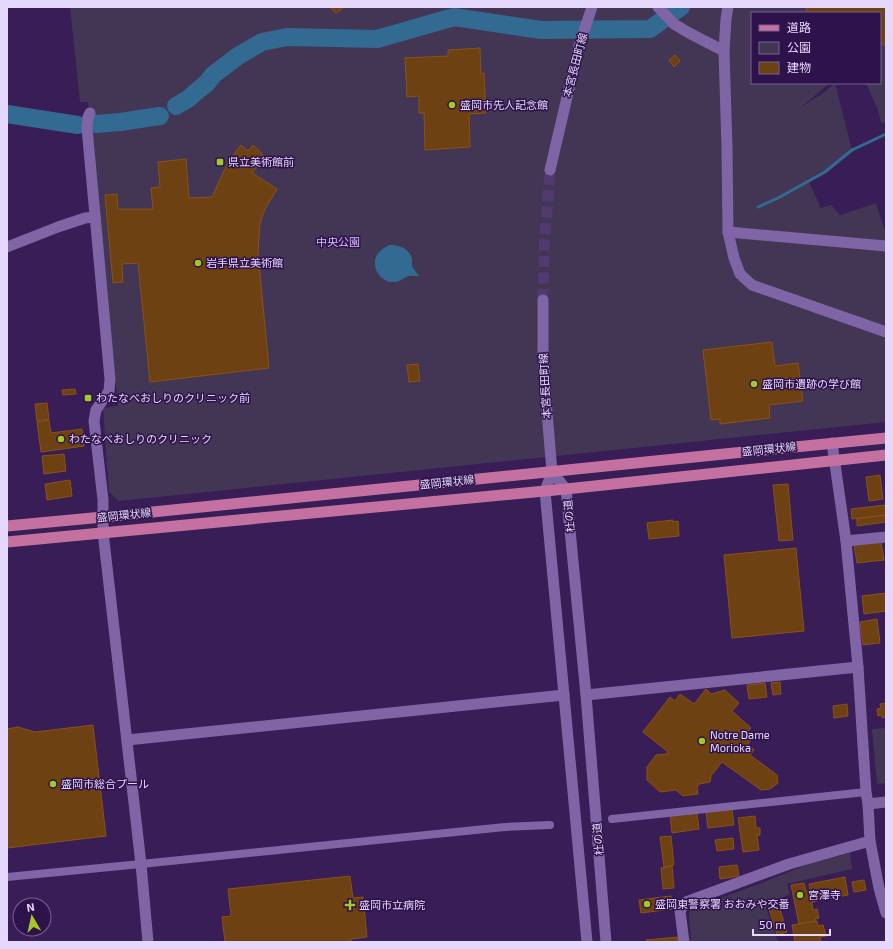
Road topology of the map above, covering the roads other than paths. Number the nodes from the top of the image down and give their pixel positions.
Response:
1 (592, 7) edge
2 (658, 7) edge
3 (728, 7) edge
4 (724, 51) junction
5 (90, 113) dead end
6 (550, 170) tunnel mouth
7 (95, 217) junction
8 (728, 232) junction
9 (886, 246) edge
10 (7, 247) edge
11 (543, 300) tunnel mouth
12 (886, 332) edge
13 (886, 438) edge
14 (832, 443) junction
15 (886, 455) edge
16 (834, 461) junction
17 (552, 472) junction
18 (566, 489) junction
19 (545, 491) junction
20 (103, 517) junction
21 (7, 526) edge
22 (103, 532) junction
23 (886, 537) edge
24 (7, 542) edge
25 (846, 542) junction
26 (858, 667) junction
27 (564, 695) junction
28 (586, 695) junction
29 (127, 740) junction
30 (866, 792) junction
31 (886, 802) edge
32 (868, 804) junction
33 (612, 819) dead end
34 (550, 826) dead end
35 (870, 841) junction
36 (141, 864) junction
37 (7, 877) edge
38 (886, 913) edge
39 (148, 942) edge
40 (587, 942) edge
41 (606, 942) edge
42 (684, 942) edge

1 - 6 street, 本宮長田町線
2 - 4 street
3 - 4 street
4 - 8 street
5 - 7 street
7 - 10 street
7 - 20 street
8 - 9 street
8 - 12 street
11 - 17 street, 本宮長田町線
13 - 14 main road, 盛岡環状線
14 - 16 street
14 - 17 main road, 盛岡環状線
15 - 16 main road, 盛岡環状線
16 - 18 main road, 盛岡環状線
16 - 25 street
17 - 18 street, 杜の道
17 - 19 street, 杜の道
17 - 20 main road, 盛岡環状線
18 - 19 main road, 盛岡環状線
18 - 28 street, 杜の道
19 - 22 main road, 盛岡環状線
19 - 27 street, 杜の道
20 - 21 main road, 盛岡環状線
20 - 22 street
22 - 24 main road, 盛岡環状線
22 - 29 street
23 - 25 street
25 - 26 street
26 - 28 street
26 - 30 street
27 - 29 street
27 - 40 street, 杜の道
28 - 41 street, 杜の道
29 - 36 street
30 - 32 street
30 - 33 street
31 - 32 street
32 - 35 street
34 - 36 street
35 - 38 street
35 - 42 street
36 - 37 street
36 - 39 street

